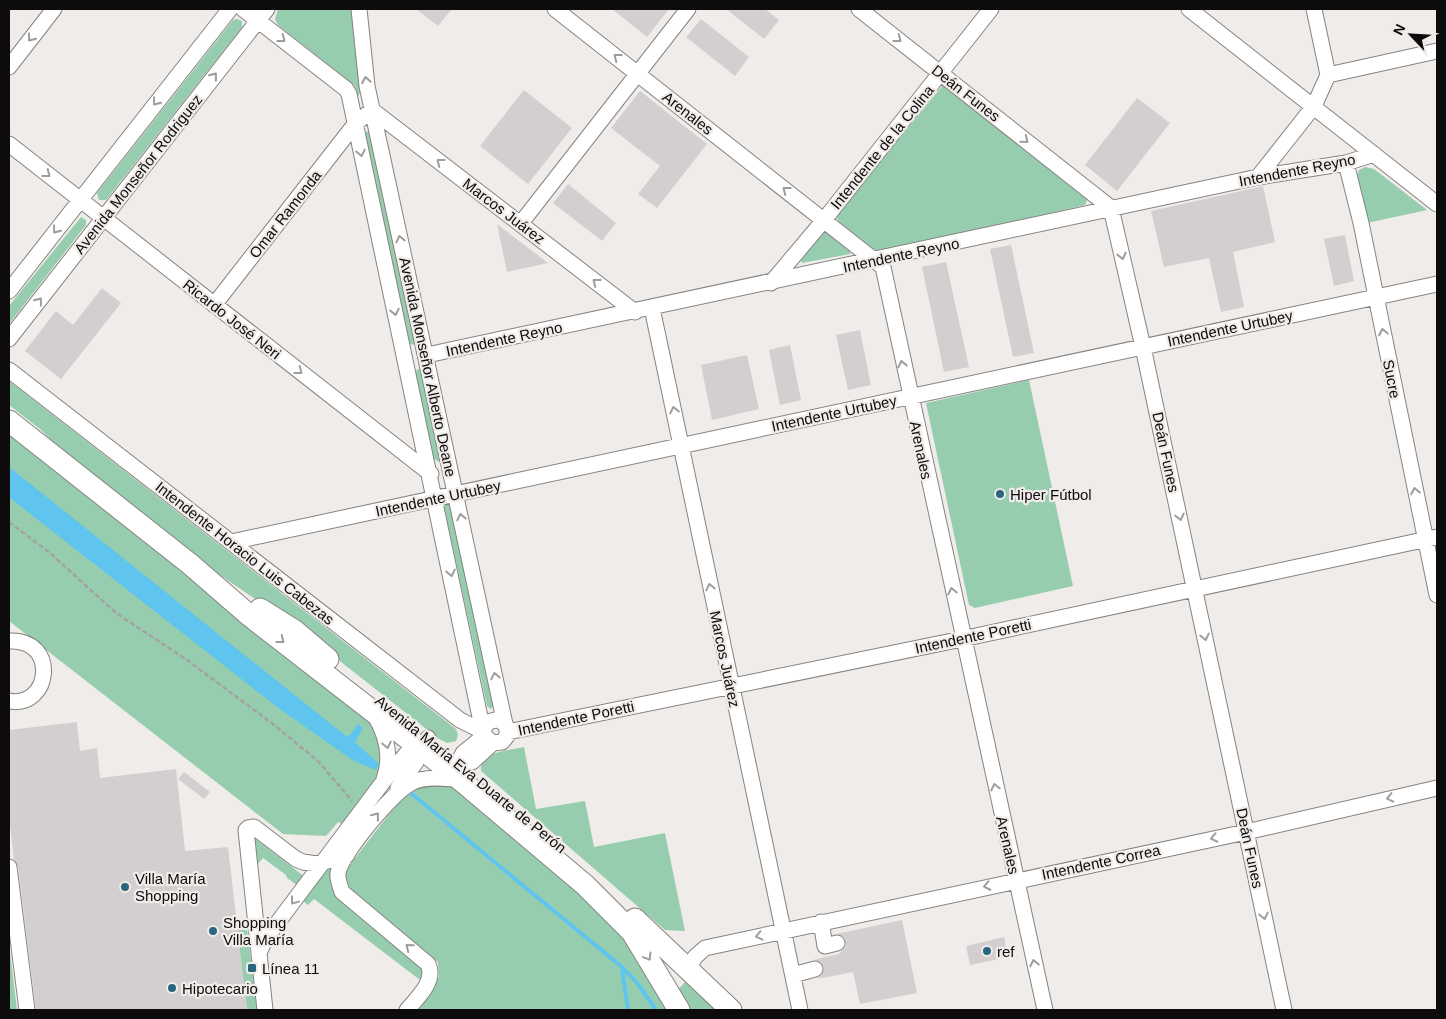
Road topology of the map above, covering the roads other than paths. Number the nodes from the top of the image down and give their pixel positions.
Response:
1 (54, 9) edge
2 (230, 9) edge
3 (243, 9) edge
4 (359, 9) edge
5 (555, 9) edge
6 (688, 9) edge
7 (859, 9) edge
8 (991, 9) edge
9 (1189, 9) edge
10 (1314, 9) edge
11 (262, 14) edge
12 (1437, 51) edge
13 (9, 67) edge
14 (637, 73) junction
15 (941, 73) junction
16 (1328, 75) junction
17 (1314, 106) junction
18 (372, 110) junction
19 (355, 124) junction
20 (9, 144) edge
21 (1374, 154) junction
22 (1346, 163) junction
23 (1258, 177) junction
24 (80, 200) junction
25 (1437, 204) edge
26 (1111, 208) junction
27 (103, 218) junction
28 (824, 220) junction
29 (520, 223) junction
30 (875, 261) junction
31 (771, 283) junction
32 (1437, 284) edge
33 (9, 291) edge
34 (1376, 297) junction
35 (214, 305) junction
36 (652, 308) junction
37 (635, 312) junction
38 (9, 339) edge
39 (1143, 347) junction
40 (426, 355) junction
41 (9, 370) edge
42 (909, 397) junction
43 (9, 410) edge
44 (9, 421) edge
45 (681, 446) junction
46 (70, 469) junction
47 (429, 473) junction
48 (456, 494) junction
49 (435, 499) junction
50 (1431, 538) edge
51 (231, 542) junction
52 (190, 564) junction
53 (1195, 589) junction
54 (1437, 595) edge
55 (962, 639) junction
56 (9, 641) edge
57 (731, 686) junction
58 (9, 701) edge
59 (371, 710) junction
60 (507, 728) junction
61 (486, 735) junction
62 (424, 743) junction
63 (457, 772) junction
64 (383, 782) junction
65 (1437, 788) edge
66 (391, 797) junction
67 (1246, 832) junction
68 (347, 855) junction
69 (323, 862) junction
70 (9, 867) edge
71 (1016, 880) junction
72 (821, 922) junction
73 (784, 930) junction
74 (837, 943) dead end
75 (259, 953) junction
76 (815, 969) dead end
77 (687, 970) junction
78 (793, 974) junction
79 (666, 988) junction
80 (27, 1010) edge
81 (265, 1010) edge
82 (407, 1010) edge
83 (679, 1010) edge
84 (731, 1010) edge
85 (800, 1010) edge
86 (1045, 1010) edge
87 (1284, 1010) edge

1 -> 13 street
2 -> 24 street, Avenida Monseñor Rodriguez
3 - 11 street
18 -> 4 street, Avenida Monseñor Alberto Deane
14 -> 5 street, Arenales
6 - 14 street
7 -> 15 street, Deán Funes
8 - 15 street, Intendente de la Colina
9 - 17 street
10 - 16 street
11 -> 19 street, Avenida Monseñor Alberto Deane
27 -> 11 street, Avenida Monseñor Rodriguez
12 - 16 street
28 -> 14 street, Arenales
14 - 29 street
15 -> 26 street, Deán Funes
15 - 28 street, Intendente de la Colina
16 - 17 street
17 - 21 street
17 - 23 street
18 - 19 street, Omar Ramonda
29 -> 18 street, Marcos Juárez
40 -> 18 street, Avenida Monseñor Alberto Deane
19 - 35 street, Omar Ramonda
19 -> 47 street, Avenida Monseñor Alberto Deane
20 -> 24 street, Ricardo José Neri
21 - 22 street, Intendente Reyno
21 - 25 street
22 - 23 street, Intendente Reyno
22 - 34 street, Sucre
23 - 26 street, Intendente Reyno
24 - 27 street, Ricardo José Neri
24 -> 33 street, Avenida Monseñor Rodriguez
26 - 30 street, Intendente Reyno
26 -> 39 street, Deán Funes
27 - 35 street, Ricardo José Neri
38 -> 27 street, Avenida Monseñor Rodriguez
28 - 30 street, Arenales
28 - 31 street, Intendente de la Colina
37 -> 29 street, Marcos Juárez
30 - 31 street, Intendente Reyno
42 -> 30 street, Arenales
31 - 36 street, Intendente Reyno
32 - 34 street, Intendente Urtubey
34 - 39 street, Intendente Urtubey
50 -> 34 street, Sucre
35 -> 47 street, Ricardo José Neri
36 - 37 street, Intendente Reyno
45 -> 36 street, Marcos Juárez
37 - 40 street, Intendente Reyno
39 - 42 street, Intendente Urtubey
39 -> 53 street, Deán Funes
40 - 48 street, Avenida Monseñor Alberto Deane
41 - 51 street, Intendente Horacio Luis Cabezas
42 - 45 street, Intendente Urtubey
55 -> 42 street, Arenales
43 - 46 highway
44 - 46 highway, Avenida María Eva Duarte de Perón
45 - 48 street, Intendente Urtubey
57 -> 45 street, Marcos Juárez
46 - 52 highway, Avenida María Eva Duarte de Perón
47 - 48 street, Ricardo José Neri
47 - 49 street, Avenida Monseñor Alberto Deane
48 - 49 street, Intendente Urtubey
60 -> 48 street, Avenida Monseñor Alberto Deane
49 - 51 street, Intendente Urtubey
49 -> 61 street, Avenida Monseñor Alberto Deane
50 - 53 street, Intendente Poretti
50 - 54 street, Sucre
51 - 61 street, Intendente Horacio Luis Cabezas
52 -> 59 highway, Avenida María Eva Duarte de Perón
52 - 62 highway, Avenida María Eva Duarte de Perón
53 - 55 street, Intendente Poretti
53 -> 67 street, Deán Funes
55 - 57 street, Intendente Poretti
71 -> 55 street, Arenales
56 - 58 street
57 - 60 street, Intendente Poretti
57 - 73 street, Marcos Juárez
59 - 62 highway, Avenida María Eva Duarte de Perón
59 -> 64 street
60 - 61 street
60 - 61 street, Intendente Poretti
61 - 63 street
62 - 63 highway, Avenida María Eva Duarte de Perón
62 - 64 street
62 - 66 street
63 - 66 street
63 - 77 highway, Avenida María Eva Duarte de Perón
63 -> 79 highway, Avenida María Eva Duarte de Perón
64 - 69 street
65 -> 67 street, Intendente Correa
68 -> 66 street
67 -> 71 street, Intendente Correa
67 -> 87 street, Deán Funes
68 - 69 street
82 -> 68 street
69 -> 75 street
69 - 75 street
70 - 80 street
71 -> 72 street, Intendente Correa
86 -> 71 street, Arenales
72 - 73 street, Intendente Correa
72 - 74 street
73 -> 77 street, Intendente Correa
73 - 78 street, Marcos Juárez
75 - 81 street
76 - 78 street
77 - 79 highway
77 - 84 highway, Avenida María Eva Duarte de Perón
78 - 85 street, Marcos Juárez
79 - 83 highway, Avenida María Eva Duarte de Perón

